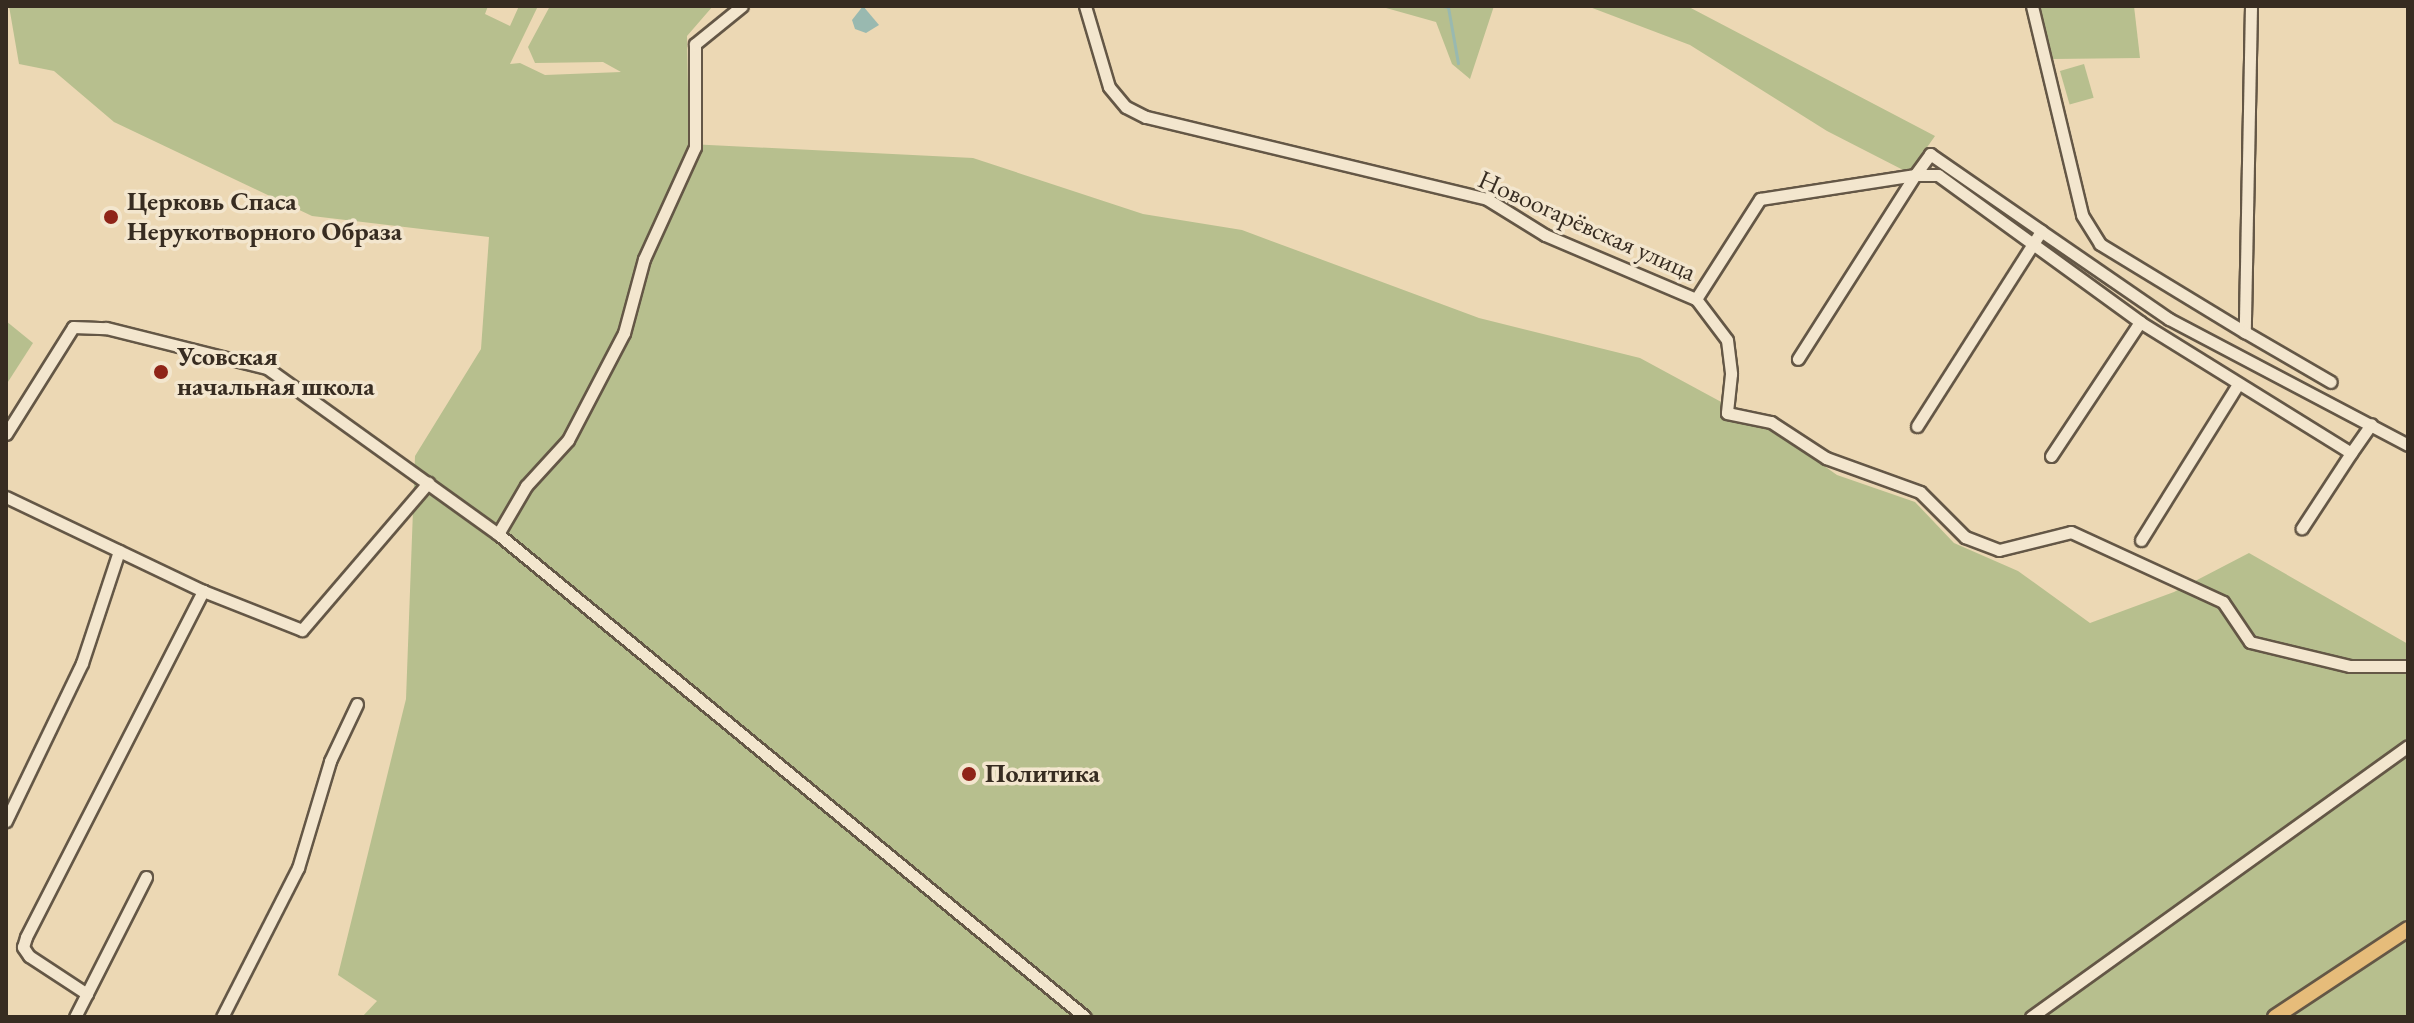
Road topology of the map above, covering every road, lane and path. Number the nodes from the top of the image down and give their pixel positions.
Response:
1 (742, 6) edge
2 (1085, 6) edge
3 (2032, 6) edge
4 (2251, 6) edge
5 (1915, 175) junction
6 (2041, 231) junction
7 (2035, 244) junction
8 (1696, 299) junction
9 (2140, 322) junction
10 (2245, 332) junction
11 (1798, 359) dead end
12 (2331, 382) dead end
13 (2238, 384) junction
14 (2371, 424) junction
15 (1917, 426) dead end
16 (6, 434) edge
17 (2408, 445) edge
18 (2351, 453) junction
19 (2051, 456) dead end
20 (428, 483) junction
21 (6, 497) edge
22 (2302, 528) dead end
23 (498, 534) junction
24 (2141, 540) dead end
25 (119, 551) junction
26 (203, 591) junction
27 (2408, 666) edge
28 (357, 704) dead end
29 (2408, 746) edge
30 (6, 821) edge
31 (146, 877) dead end
32 (2408, 929) edge
33 (87, 994) junction
34 (75, 1017) edge
35 (222, 1017) edge
36 (1085, 1017) edge
37 (2031, 1017) edge
38 (2275, 1017) edge

1 - 23 street
2 - 8 street, Новоогарёвская улица
3 - 10 street
4 - 10 street
5 - 6 street
5 - 7 street
5 - 8 street
5 - 11 street
6 - 7 street
6 - 14 street
7 - 9 street
7 - 15 street
8 - 27 street, Новоогарёвская улица
9 - 13 street
9 - 19 street
10 - 12 street
13 - 18 street
13 - 24 street
14 - 17 street
14 - 18 street
16 - 20 street
18 - 22 street
20 - 23 street
20 - 26 street
21 - 25 street
23 - 36 street
25 - 26 street
25 - 30 street
26 - 33 street
28 - 35 street
29 - 37 street
31 - 33 street
32 - 38 main road
33 - 34 street

